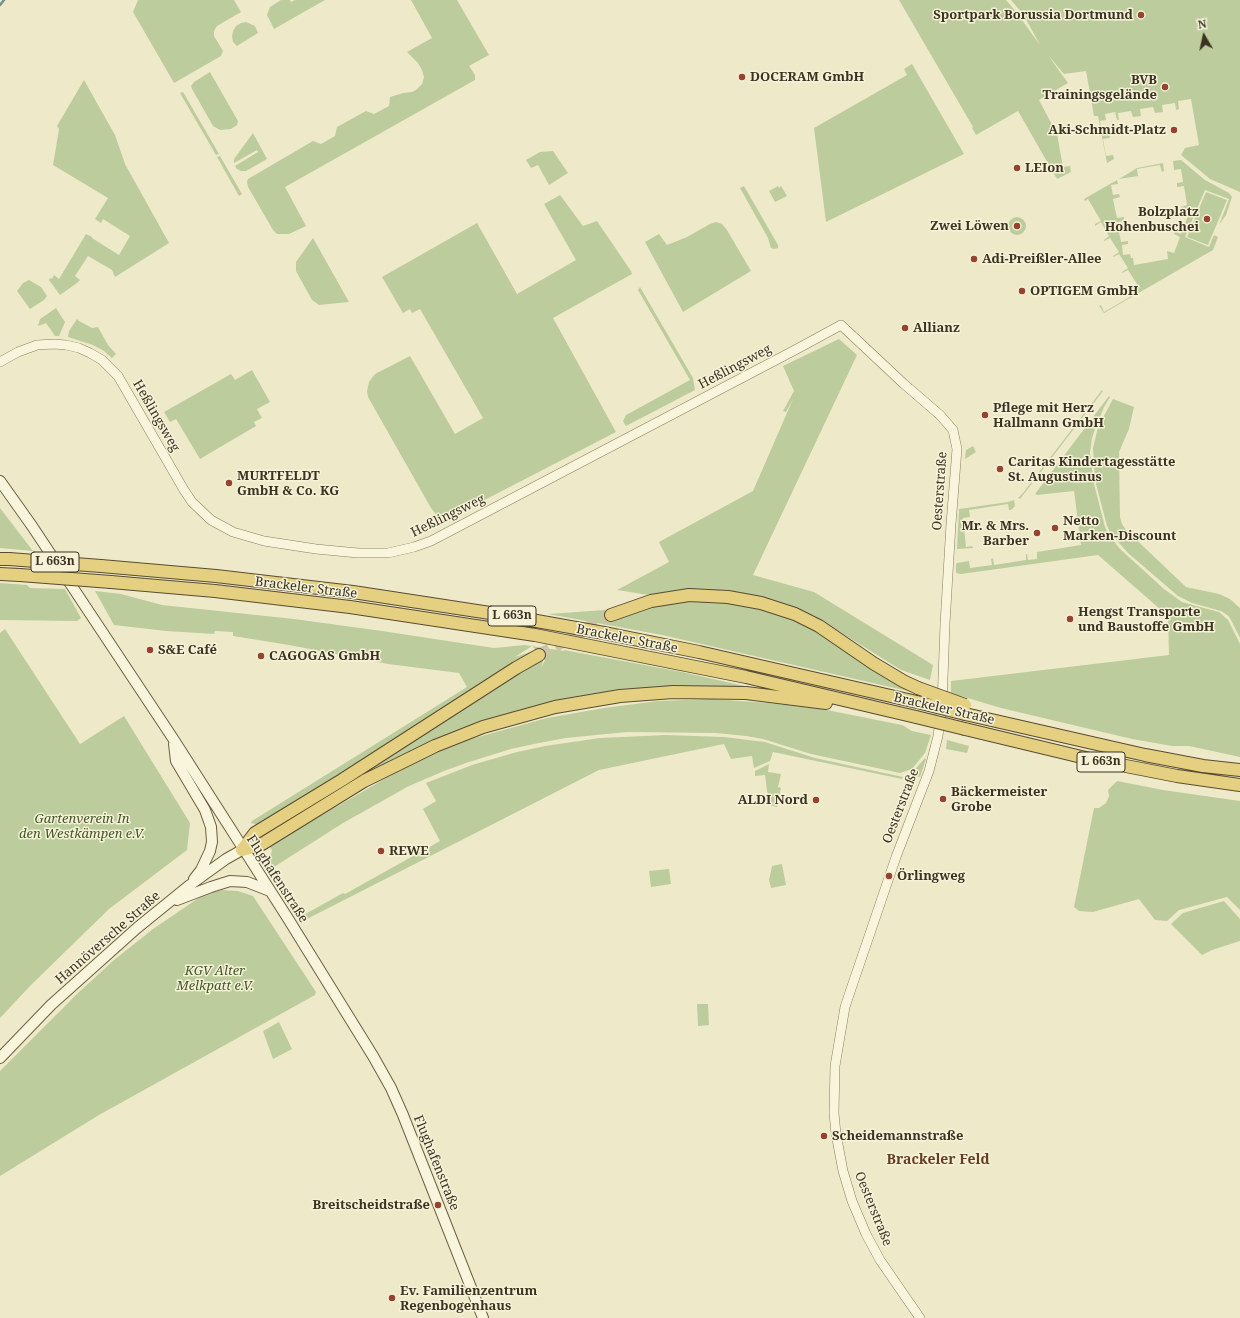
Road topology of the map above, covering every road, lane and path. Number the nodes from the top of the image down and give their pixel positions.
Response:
1 (841, 325) joint
2 (0, 362) edge
3 (0, 481) edge
4 (4, 559) edge
5 (0, 574) edge
6 (611, 615) tunnel mouth
7 (539, 655) tunnel mouth
8 (965, 709) junction
9 (899, 713) junction
10 (174, 740) junction
11 (1240, 770) edge
12 (1240, 785) edge
13 (242, 850) junction
14 (190, 885) junction
15 (270, 891) junction
16 (167, 904) junction
17 (0, 1058) edge
18 (483, 1318) edge
19 (920, 1318) edge

1 - 2 street, Heßlingsweg
1 - 19 street, Oesterstraße
3 - 10 main road, Flughafenstraße
4 - 8 highway, Brackeler Straße / L 663n, bridge
5 - 9 highway, Brackeler Straße / L 663n, bridge
6 - 8 highway, bridge
7 - 13 highway
8 - 11 highway, L 663n
9 - 12 highway, Brackeler Straße / L 663n, bridge
9 - 13 highway
10 - 13 main road, Flughafenstraße
10 - 14 main road
13 - 14 main road, Hannöversche Straße
13 - 15 main road, Flughafenstraße
14 - 16 main road, Hannöversche Straße
15 - 16 main road
15 - 18 main road, Flughafenstraße
16 - 17 main road, Hannöversche Straße

